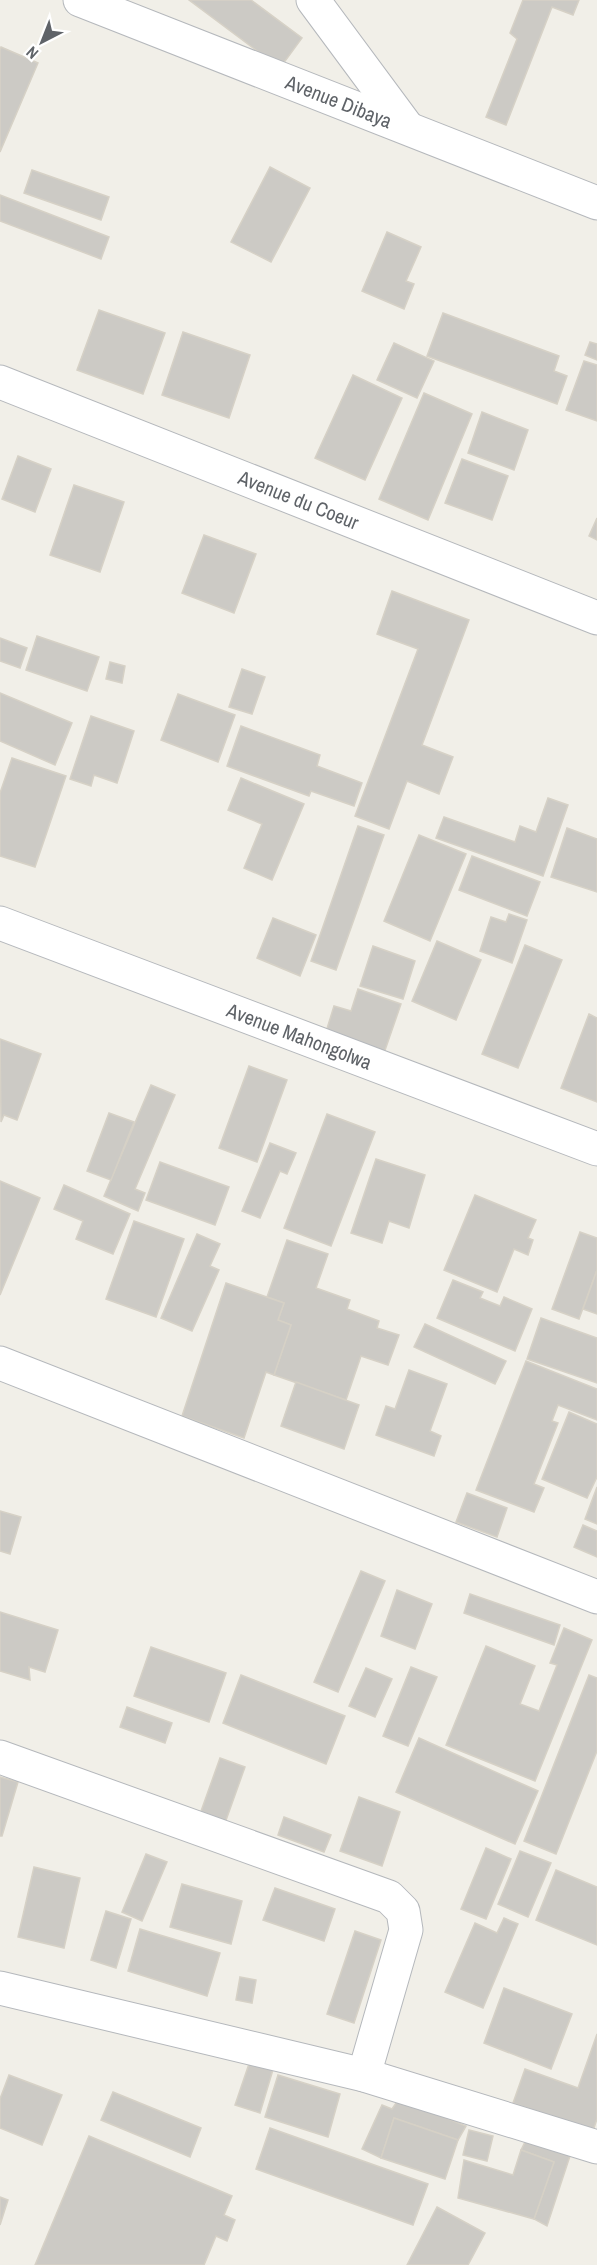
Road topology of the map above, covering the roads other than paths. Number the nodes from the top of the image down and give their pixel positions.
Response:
1 (80, 0) edge
2 (313, 0) edge
3 (407, 127) junction
4 (597, 203) edge
5 (0, 382) edge
6 (597, 618) edge
7 (0, 923) edge
8 (597, 1149) edge
9 (0, 1363) edge
10 (597, 1598) edge
11 (0, 1757) edge
12 (0, 1988) edge
13 (364, 2075) junction
14 (597, 2147) edge

1 - 3 street, Avenue Dibaya
2 - 3 street
3 - 4 street, Avenue Dibaya
5 - 6 street, Avenue du Coeur
7 - 8 street, Avenue Mahongolwa
9 - 10 street
11 - 13 street
12 - 13 street
13 - 14 street

